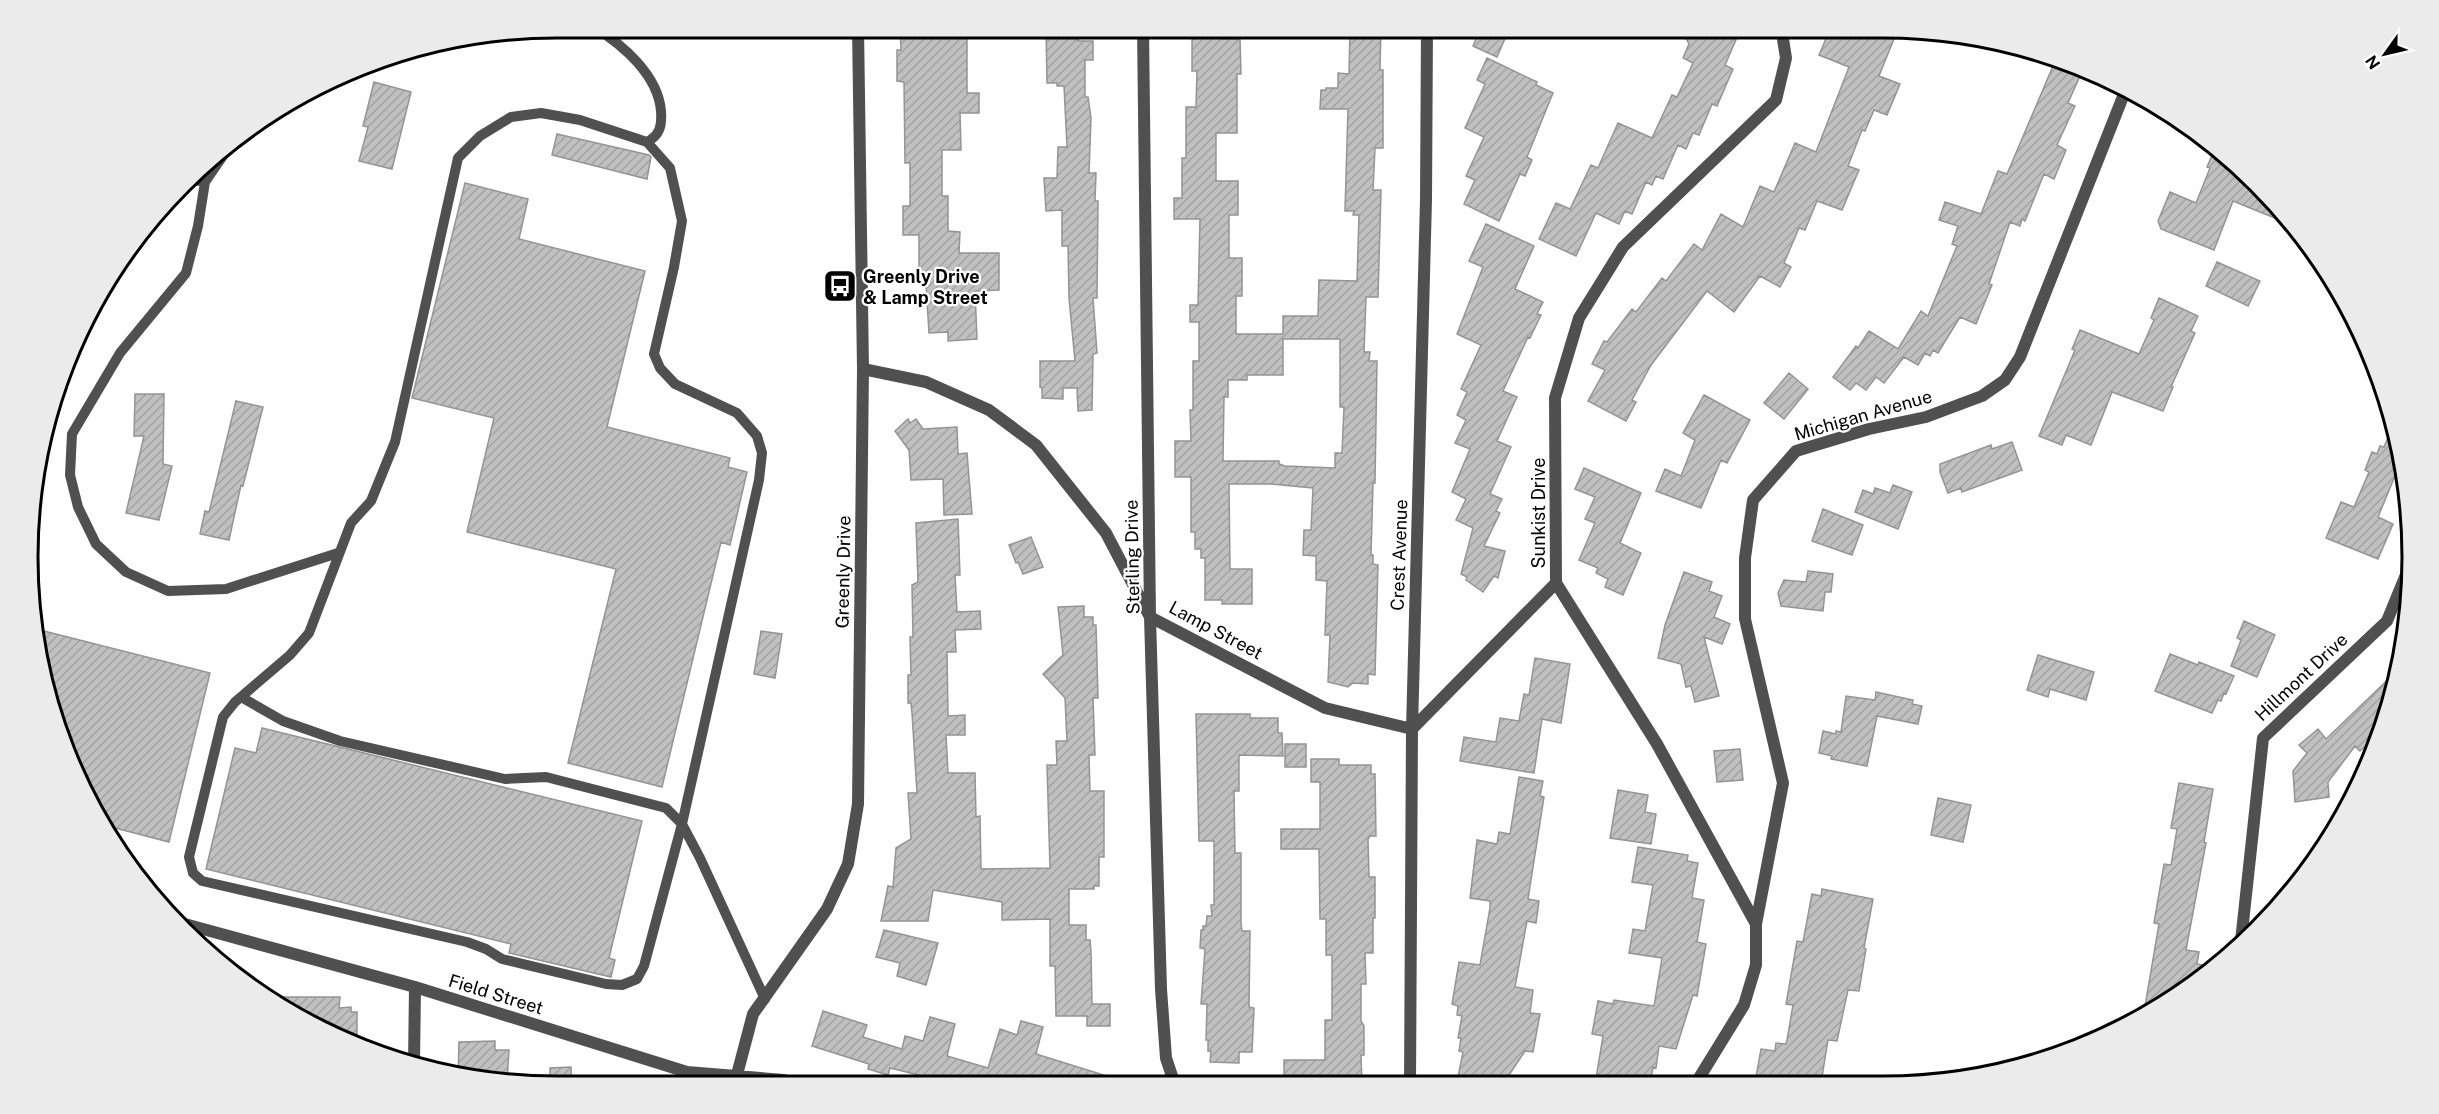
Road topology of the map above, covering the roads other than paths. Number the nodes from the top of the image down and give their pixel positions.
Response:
1 (611, 38) edge
2 (858, 38) edge
3 (1143, 38) edge
4 (1427, 38) edge
5 (1783, 38) edge
6 (2123, 97) edge
7 (647, 142) junction
8 (218, 163) edge
9 (200, 180) edge
10 (205, 182) junction
11 (863, 369) junction
12 (338, 554) junction
13 (1556, 583) junction
14 (2400, 588) edge
15 (1150, 617) junction
16 (241, 697) junction
17 (1412, 729) junction
18 (682, 824) junction
19 (1756, 924) junction
20 (192, 926) edge
21 (2242, 931) edge
22 (415, 987) junction
23 (765, 999) junction
24 (414, 1056) edge
25 (706, 1076) edge
26 (737, 1076) edge
27 (1172, 1076) edge
28 (1410, 1076) edge
29 (1700, 1076) edge

1 - 7 lane
2 - 11 street, Greenly Drive
3 - 15 street, Sterling Drive
4 - 17 street, Crest Avenue
5 - 13 street, Sunkist Drive
6 - 19 street, Michigan Avenue
7 - 12 lane
7 - 18 lane
8 - 10 lane
9 - 10 lane
10 - 12 lane
11 - 15 street, Lamp Street
11 - 23 street, Greenly Drive
12 - 16 lane
13 - 17 street
13 - 19 street, Sunkist Drive
14 - 21 street, Hillmont Drive
15 - 17 street, Lamp Street
15 - 27 street, Sterling Drive
16 - 18 lane
16 - 18 lane
17 - 28 street, Crest Avenue
18 - 23 lane
19 - 29 street, Sunkist Drive
20 - 22 street, Field Street
22 - 24 street
22 - 25 street, Field Street
23 - 26 street, Greenly Drive

